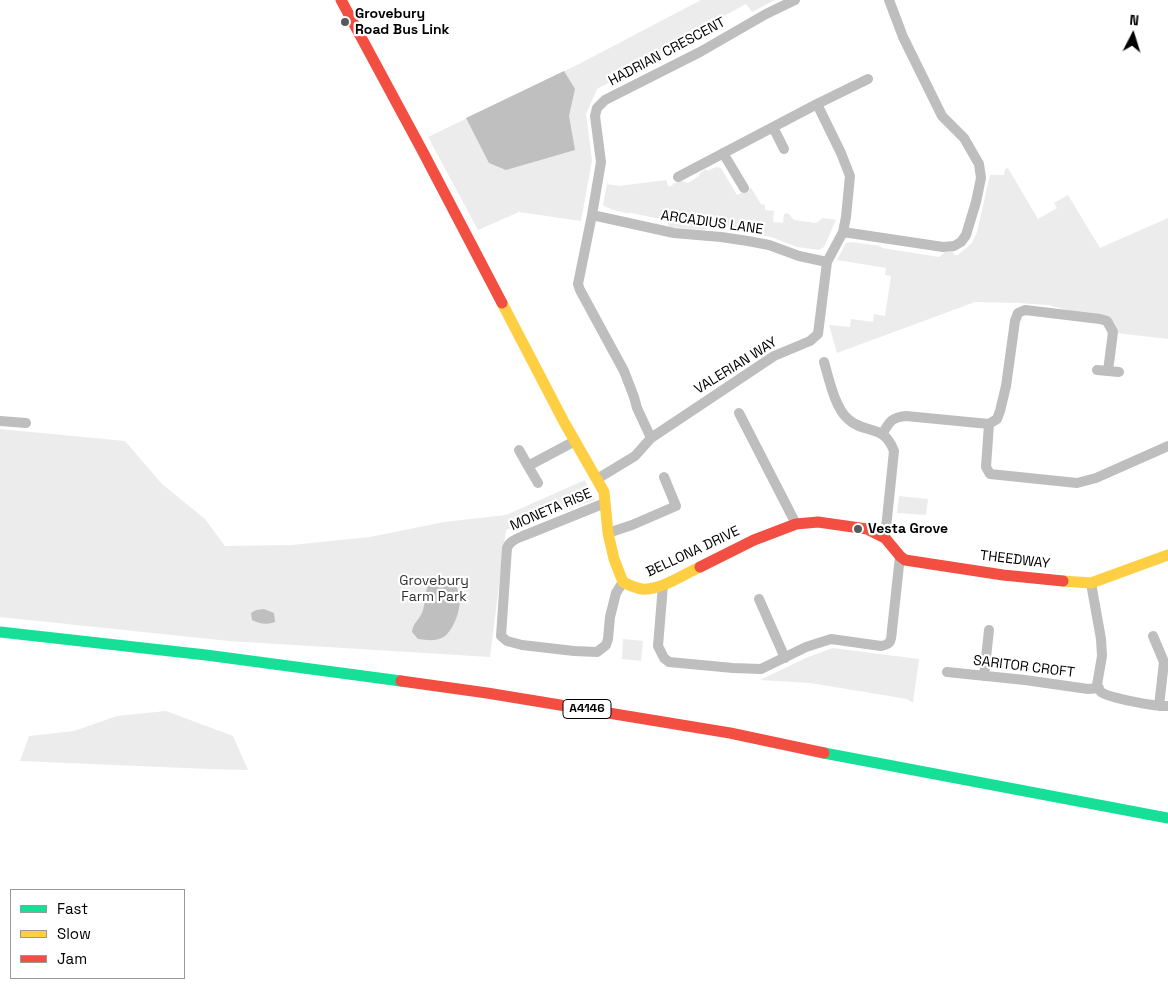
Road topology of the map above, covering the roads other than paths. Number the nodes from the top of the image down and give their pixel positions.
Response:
1 (341, 0) edge
2 (795, 0) edge
3 (889, 0) edge
4 (868, 79) dead end
5 (817, 104) junction
6 (773, 127) junction
7 (784, 149) dead end
8 (723, 153) junction
9 (678, 177) dead end
10 (744, 188) dead end
11 (592, 215) junction
12 (843, 232) junction
13 (827, 262) junction
14 (824, 362) dead end
15 (1096, 370) dead end
16 (739, 413) dead end
17 (0, 421) edge
18 (26, 423) dead end
19 (989, 424) junction
20 (883, 433) junction
21 (651, 438) junction
22 (575, 441) junction
23 (1168, 446) edge
24 (519, 450) dead end
25 (528, 466) junction
26 (664, 477) dead end
27 (597, 480) junction
28 (538, 483) dead end
29 (605, 503) junction
30 (796, 524) junction
31 (608, 533) junction
32 (885, 538) junction
33 (1168, 555) edge
34 (900, 556) junction
35 (623, 582) junction
36 (1091, 583) junction
37 (663, 585) junction
38 (759, 599) dead end
39 (989, 630) dead end
40 (0, 632) edge
41 (1153, 636) dead end
42 (785, 658) junction
43 (947, 672) dead end
44 (984, 676) junction
45 (1098, 688) junction
46 (1163, 706) edge
47 (1168, 818) edge

1 - 22 main road
2 - 11 street, HADRIAN CRESCENT
3 - 12 street
4 - 5 street
5 - 6 street
5 - 12 street, VALERIAN WAY
6 - 7 street
6 - 8 street
8 - 9 street
8 - 10 street
11 - 13 street, ARCADIUS LANE
11 - 21 street, HADRIAN CRESCENT
12 - 13 street, VALERIAN WAY
13 - 21 street, VALERIAN WAY
14 - 20 street
15 - 19 street
16 - 30 street
17 - 18 street
19 - 20 street
19 - 23 street
20 - 32 street
21 - 27 street, VALERIAN WAY
22 - 25 street
22 - 27 main road
24 - 25 street
25 - 28 street
26 - 31 street
27 - 29 main road
29 - 31 main road
29 - 35 street, MONETA RISE
30 - 32 main road, BELLONA DRIVE
30 - 37 main road, BELLONA DRIVE
31 - 35 main road
32 - 34 main road
33 - 36 main road, THEEDWAY
34 - 36 main road, THEEDWAY
34 - 42 street
35 - 37 main road, BELLONA DRIVE
36 - 45 street
37 - 42 street
38 - 42 street
39 - 44 street
40 - 47 main road, A4146
41 - 46 street
43 - 44 street, SARITOR CROFT
44 - 45 street, SARITOR CROFT
45 - 46 street

